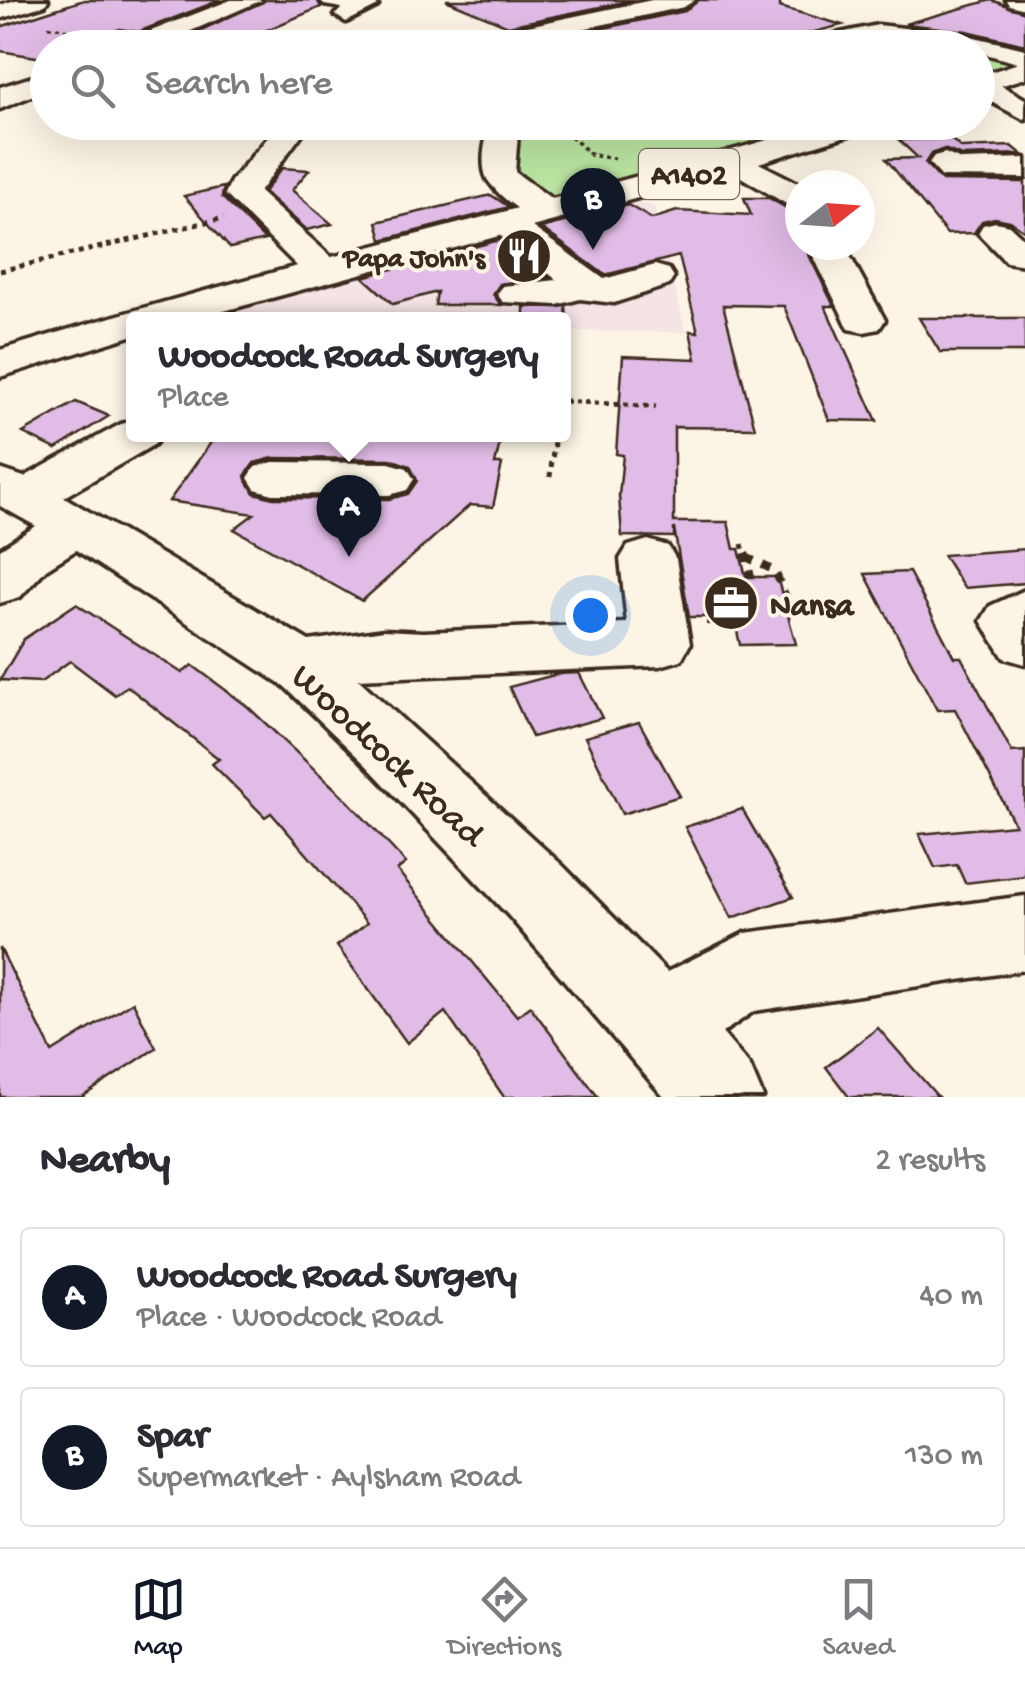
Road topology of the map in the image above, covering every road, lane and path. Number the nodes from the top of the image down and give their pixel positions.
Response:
1 (38, 0) edge
2 (251, 0) edge
3 (684, 0) edge
4 (1016, 0) edge
5 (1025, 2) edge
6 (535, 6) dead end
7 (2, 16) edge
8 (579, 22) junction
9 (70, 30) edge
10 (174, 30) edge
11 (541, 30) edge
12 (601, 30) edge
13 (995, 56) edge
14 (1022, 70) edge
15 (995, 79) edge
16 (30, 87) edge
17 (995, 94) edge
18 (1, 97) edge
19 (1025, 111) edge
20 (995, 123) edge
21 (1025, 136) edge
22 (282, 140) edge
23 (502, 140) edge
24 (574, 140) edge
25 (801, 140) edge
26 (633, 158) dead end
27 (735, 160) junction
28 (1025, 168) edge
29 (954, 172) dead end
30 (785, 189) edge
31 (259, 210) junction
32 (548, 212) junction
33 (505, 223) junction
34 (834, 260) edge
35 (0, 271) edge
36 (324, 271) junction
37 (570, 289) junction
38 (517, 294) dead end
39 (657, 295) dead end
40 (172, 312) edge
41 (864, 320) dead end
42 (126, 324) edge
43 (83, 336) junction
44 (0, 350) edge
45 (0, 364) edge
46 (571, 401) edge
47 (656, 406) dead end
48 (126, 442) edge
49 (554, 442) edge
50 (370, 464) edge
51 (550, 477) dead end
52 (274, 478) dead end
53 (35, 503) edge
54 (742, 544) dead end
55 (746, 558) junction
56 (648, 559) dead end
57 (752, 577) dead end
58 (0, 584) edge
59 (796, 621) dead end
60 (330, 655) junction
61 (1025, 933) edge
62 (665, 1030) junction
63 (719, 1097) edge

1 - 7 street
2 - 10 street
3 - 8 street
4 - 5 street
6 - 8 street
7 - 9 path
8 - 11 street
8 - 12 street
13 - 14 street
14 - 15 street
16 - 18 street
17 - 19 street
20 - 21 street
22 - 31 street
23 - 32 street
24 - 26 path
25 - 27 street, A1402
27 - 30 street
27 - 32 street, A1402
28 - 29 street
31 - 35 path
31 - 36 street
32 - 33 street, A1402
33 - 36 street, A1402
33 - 37 street
34 - 41 street
36 - 40 street, A1402
37 - 38 street
37 - 39 street
42 - 43 street
43 - 44 street
43 - 45 street
46 - 47 path
48 - 53 street
49 - 51 path
50 - 52 street
53 - 58 street
53 - 60 street, Woodcock Road
54 - 55 path
55 - 57 path
55 - 59 path
56 - 60 street
60 - 62 street, Woodcock Road
61 - 62 street
62 - 63 street, Woodcock Road

